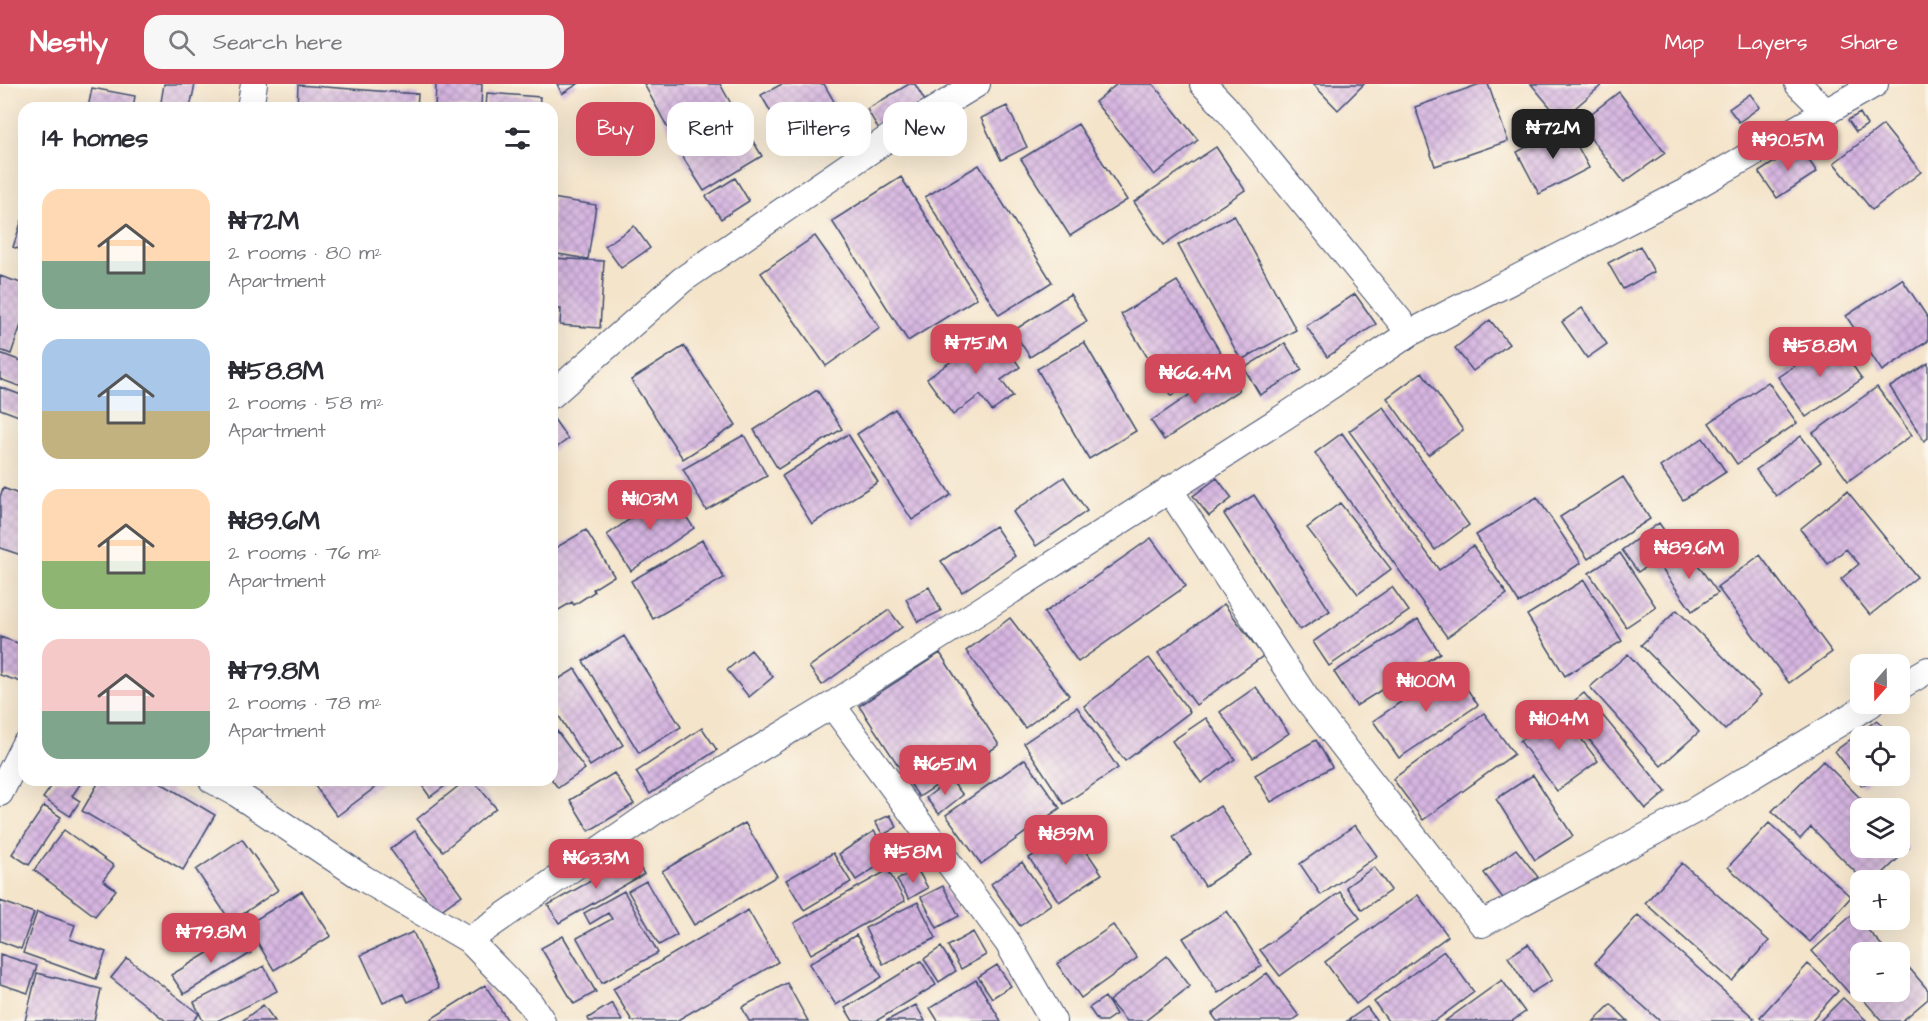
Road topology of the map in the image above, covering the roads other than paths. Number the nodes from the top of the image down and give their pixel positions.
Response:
1 (254, 84) edge
2 (977, 84) edge
3 (1203, 84) edge
4 (1798, 84) edge
5 (1875, 84) edge
6 (251, 102) edge
7 (1826, 112) junction
8 (1410, 333) junction
9 (558, 391) edge
10 (1169, 489) junction
11 (1928, 670) edge
12 (1910, 681) edge
13 (832, 705) junction
14 (1854, 714) edge
15 (18, 758) edge
16 (223, 786) edge
17 (0, 793) edge
18 (469, 940) junction
19 (542, 1021) edge
20 (1053, 1021) edge

1 - 6 street
2 - 9 street
3 - 8 street
4 - 7 street
5 - 7 street
7 - 8 street
8 - 10 street
10 - 13 street
10 - 14 street
11 - 12 street
13 - 18 street
13 - 20 street
15 - 17 street
16 - 18 street
18 - 19 street

